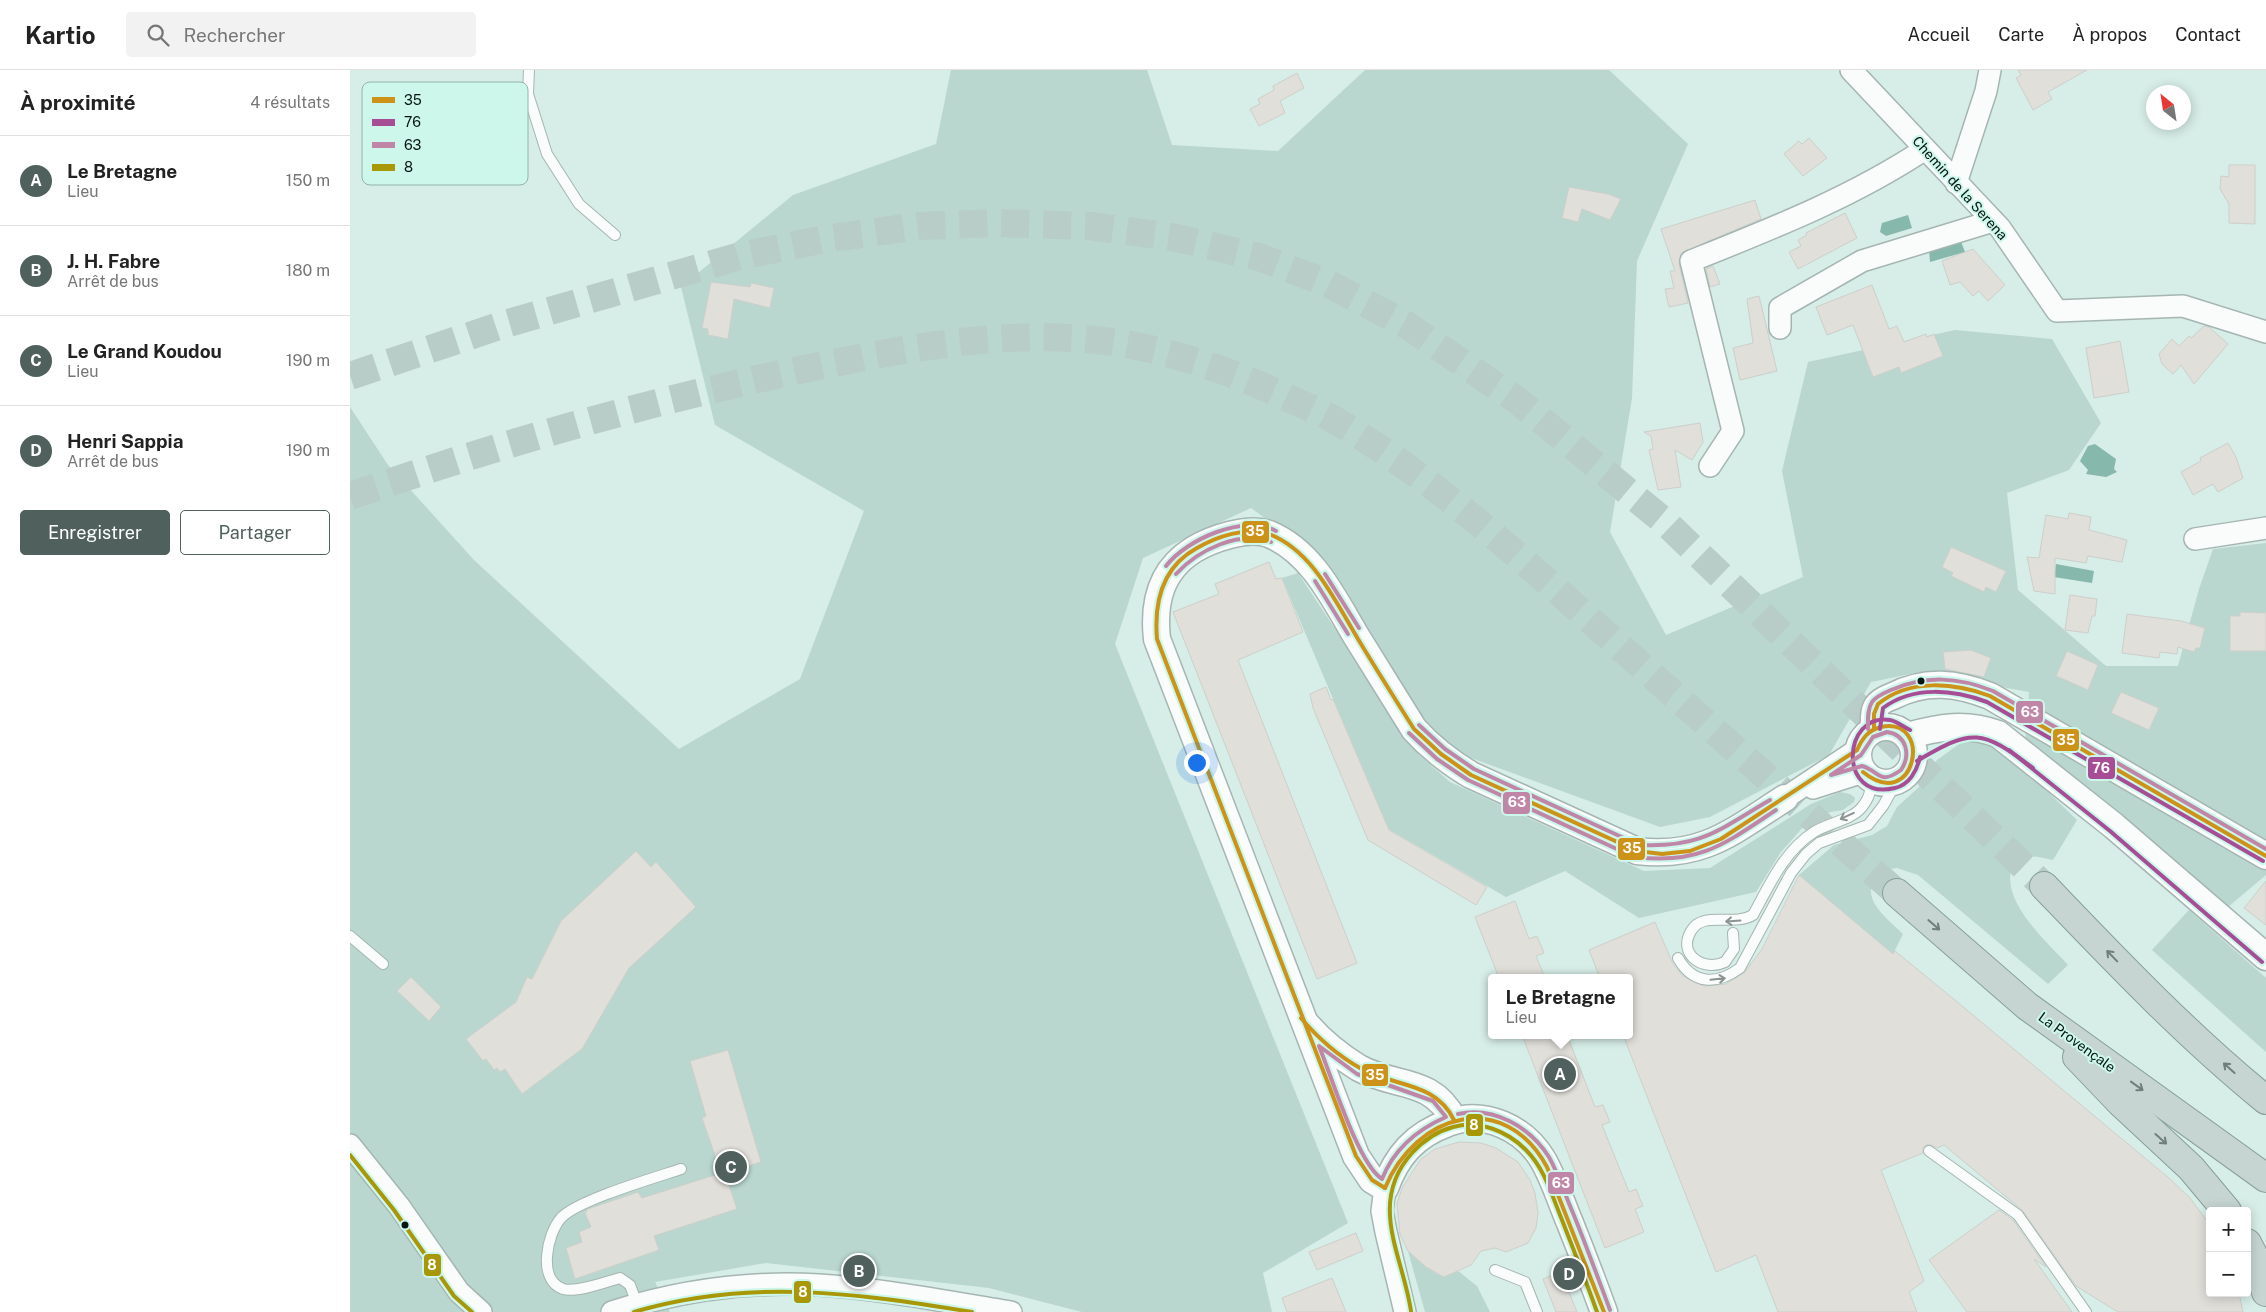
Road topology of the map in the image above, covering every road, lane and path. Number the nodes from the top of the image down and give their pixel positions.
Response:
1 (529, 70) edge
2 (1850, 70) edge
3 (1990, 70) edge
4 (1925, 149) junction
5 (1956, 183) junction
6 (1993, 221) junction
7 (615, 235) dead end
8 (1780, 328) dead end
9 (2266, 332) edge
10 (1710, 466) dead end
11 (2266, 528) edge
12 (2195, 538) dead end
13 (1874, 729) junction
14 (1911, 746) junction
15 (1863, 767) junction
16 (1897, 780) junction
17 (1785, 798) joint
18 (2266, 856) edge
19 (2044, 886) tunnel mouth
20 (1897, 893) tunnel mouth
21 (1733, 933) dead end
22 (350, 936) edge
23 (2266, 957) edge
24 (1678, 958) dead end
25 (383, 964) dead end
26 (2027, 1006) junction
27 (1302, 1020) junction
28 (2266, 1100) edge
29 (1454, 1120) junction
30 (350, 1145) edge
31 (1929, 1151) dead end
32 (681, 1168) dead end
33 (2266, 1178) edge
34 (1385, 1188) junction
35 (2224, 1207) edge
36 (2251, 1252) edge
37 (1495, 1270) dead end
38 (2265, 1288) edge
39 (637, 1304) junction
40 (481, 1312) edge
41 (612, 1312) edge
42 (1011, 1312) edge
43 (1405, 1312) edge
44 (1537, 1312) edge
45 (1604, 1312) edge
46 (2086, 1312) edge

1 - 7 lane
2 - 4 street, Chemin de la Serena
3 - 5 street
4 - 5 street, Chemin de la Serena
4 - 10 street
5 - 6 street, Chemin de la Serena
6 - 8 street
6 - 9 street, Chemin de la Serena
11 - 12 street
13 - 14 street
13 - 15 street
13 - 18 street
14 - 16 street
14 - 23 street
15 - 16 street
15 - 17 street
15 -> 21 lane
24 -> 16 lane
17 - 27 street
28 -> 19 highway
20 -> 26 highway, La Provençale
22 - 25 lane
26 -> 33 highway, La Provençale
26 -> 35 highway
27 - 29 street
27 - 34 street
29 - 34 street
29 - 45 street
30 - 40 street
31 - 46 lane
32 - 39 lane
34 - 43 street
36 - 38 highway
37 - 44 lane
39 - 41 street
39 - 42 street

